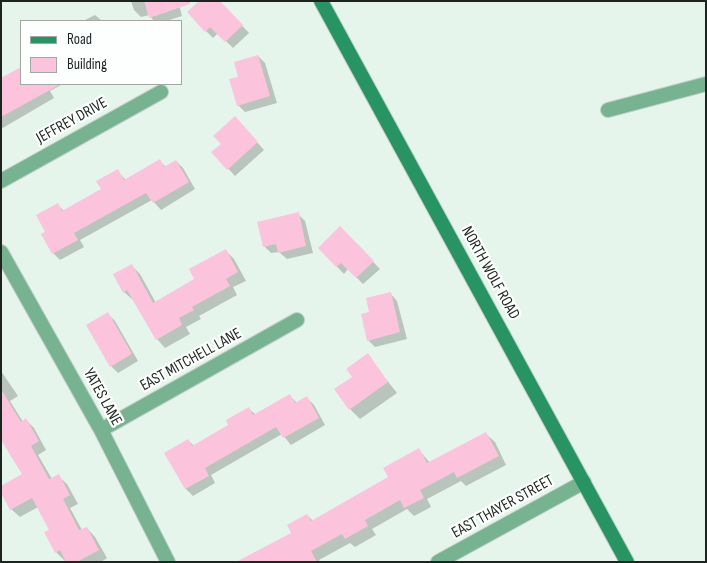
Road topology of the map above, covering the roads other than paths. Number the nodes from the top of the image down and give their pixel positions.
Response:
1 (321, 1) edge
2 (706, 84) edge
3 (161, 92) dead end
4 (608, 110) dead end
5 (1, 181) edge
6 (1, 252) edge
7 (297, 320) dead end
8 (101, 430) junction
9 (584, 482) junction
10 (168, 562) edge
11 (438, 562) edge
12 (627, 562) edge

1 - 9 main road, NORTH WOLF ROAD
2 - 4 street
3 - 5 street, JEFFREY DRIVE
6 - 8 street, YATES LANE
7 - 8 street, EAST MITCHELL LANE
8 - 10 street, YATES LANE
9 - 11 street, EAST THAYER STREET
9 - 12 main road, NORTH WOLF ROAD

